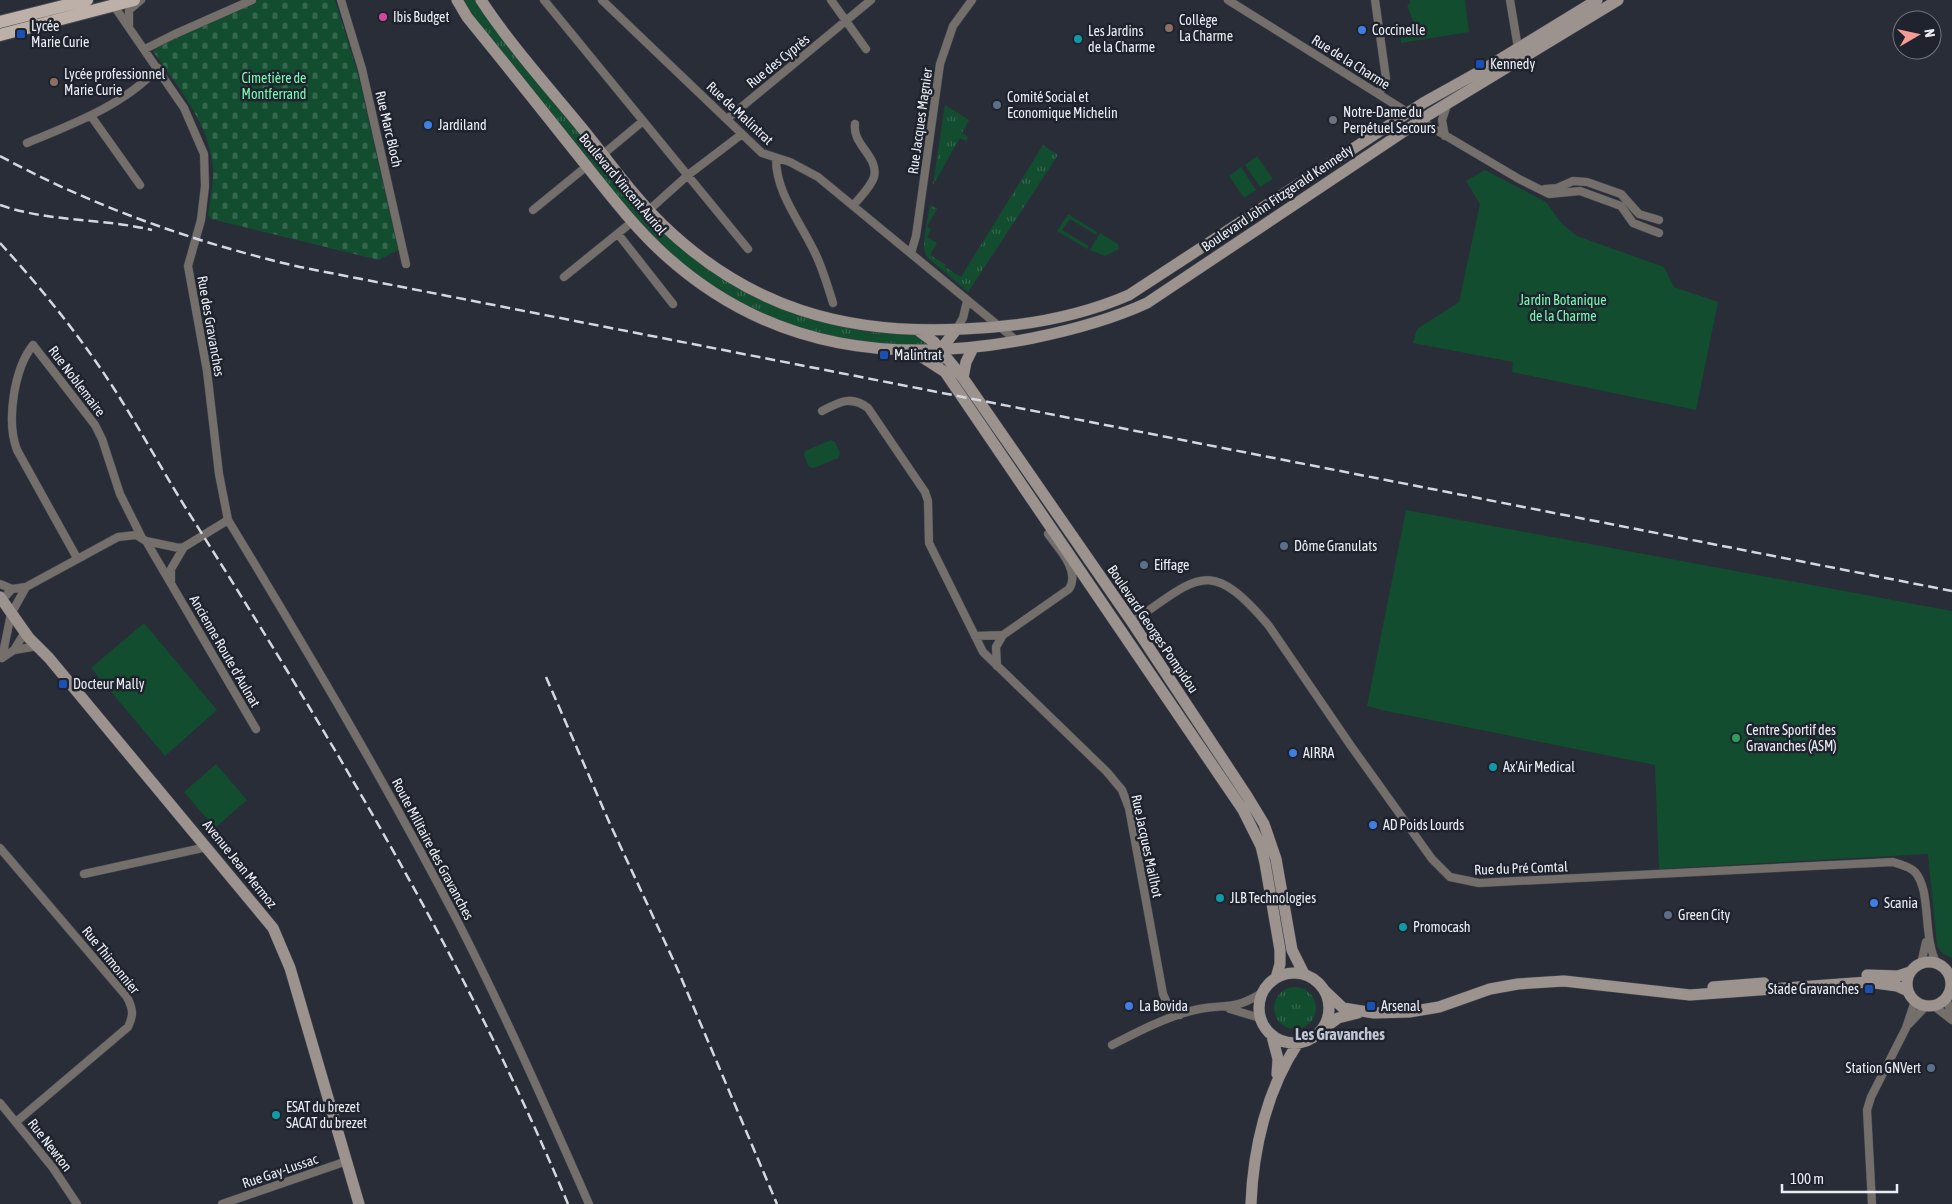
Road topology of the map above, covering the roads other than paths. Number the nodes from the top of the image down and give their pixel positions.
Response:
1 (87, 0) edge
2 (134, 0) edge
3 (141, 0) edge
4 (252, 0) edge
5 (341, 0) edge
6 (457, 0) edge
7 (481, 0) edge
8 (544, 0) edge
9 (602, 0) edge
10 (831, 0) edge
11 (871, 0) edge
12 (972, 0) edge
13 (1228, 0) edge
14 (1375, 0) edge
15 (1510, 0) edge
16 (1597, 0) edge
17 (1618, 0) edge
18 (112, 2) edge
19 (0, 22) edge
20 (845, 22) junction
21 (130, 29) junction
22 (0, 34) edge
23 (1518, 48) junction
24 (866, 49) dead end
25 (145, 50) junction
26 (158, 68) junction
27 (1379, 94) junction
28 (1446, 105) junction
29 (1409, 113) junction
30 (91, 116) junction
31 (727, 119) junction
32 (1421, 120) junction
33 (643, 121) junction
34 (855, 124) dead end
35 (742, 134) junction
36 (1445, 136) junction
37 (27, 143) dead end
38 (607, 151) dead end
39 (776, 159) junction
40 (587, 166) junction
41 (688, 175) junction
42 (140, 185) dead end
43 (1539, 189) junction
44 (853, 206) junction
45 (533, 210) dead end
46 (649, 210) junction
47 (1659, 220) dead end
48 (632, 222) junction
49 (1659, 233) dead end
50 (618, 234) junction
51 (748, 249) dead end
52 (911, 253) junction
53 (406, 264) dead end
54 (564, 277) dead end
55 (968, 301) junction
56 (833, 303) dead end
57 (673, 304) dead end
58 (1000, 327) junction
59 (956, 330) junction
60 (919, 331) junction
61 (1016, 341) junction
62 (992, 345) junction
63 (974, 348) junction
64 (943, 351) junction
65 (913, 352) junction
66 (945, 372) junction
67 (963, 378) junction
68 (822, 411) dead end
69 (1039, 509) junction
70 (228, 520) junction
71 (144, 540) junction
72 (187, 545) junction
73 (78, 558) junction
74 (0, 584) edge
75 (172, 585) junction
76 (26, 587) junction
77 (12, 589) junction
78 (1, 599) edge
79 (11, 614) junction
80 (1132, 622) junction
81 (25, 632) junction
82 (1003, 635) junction
83 (975, 636) junction
84 (38, 646) junction
85 (14, 650) junction
86 (1, 659) edge
87 (997, 667) junction
88 (256, 729) dead end
89 (207, 847) junction
90 (0, 848) edge
91 (84, 874) dead end
92 (1927, 935) junction
93 (1921, 964) junction
94 (1937, 964) junction
95 (1949, 971) edge
96 (1910, 972) junction
97 (1304, 974) junction
98 (1276, 978) junction
99 (1324, 990) junction
100 (1908, 991) junction
101 (1648, 992) junction
102 (1949, 992) edge
103 (1262, 993) junction
104 (1915, 1001) junction
105 (1930, 1006) junction
106 (1225, 1008) junction
107 (1364, 1012) junction
108 (1180, 1015) junction
109 (1260, 1018) junction
110 (1952, 1018) edge
111 (1906, 1028) junction
112 (1321, 1030) junction
113 (1272, 1036) junction
114 (1298, 1043) junction
115 (1112, 1045) dead end
116 (1276, 1081) junction
117 (0, 1103) edge
118 (16, 1122) junction
119 (347, 1161) junction
120 (77, 1204) edge
121 (222, 1204) edge
122 (359, 1204) edge
123 (589, 1204) edge
124 (1251, 1204) edge
125 (1872, 1204) edge

1 - 19 main road
2 - 18 main road
3 - 21 street
4 - 25 street
5 - 53 street, Rue Marc Bloch
6 - 40 main road, Boulevard Vincent Auriol
7 - 46 main road, Boulevard Vincent Auriol
8 - 33 street
9 - 31 street, Rue de Malintrat
10 - 20 street
11 - 20 street, Rue des Cyprès
12 - 52 street, Rue Jacques Magnier
13 - 27 street, Rue de la Charme
14 - 27 street
15 - 23 street
16 - 23 main road, Boulevard John Fitzgerald Kennedy
17 - 28 main road, Boulevard John Fitzgerald Kennedy
18 - 21 street, Rue des Gravanches
18 - 22 main road
20 - 24 street
20 - 31 street, Rue des Cyprès
21 - 25 street, Rue des Gravanches
23 - 29 main road, Boulevard John Fitzgerald Kennedy
25 - 26 street, Rue des Gravanches
26 - 30 street
26 - 70 street, Rue des Gravanches
27 - 29 street, Rue de la Charme
28 - 32 main road, Boulevard John Fitzgerald Kennedy
28 - 36 street
29 - 32 street, Rue de la Charme
29 - 58 main road, Boulevard John Fitzgerald Kennedy
30 - 37 street
30 - 42 street
31 - 35 street, Rue de Malintrat
32 - 36 street, Rue de la Charme
32 - 61 main road, Boulevard John Fitzgerald Kennedy
33 - 38 street
33 - 41 street
34 - 44 street
35 - 39 street, Rue de Malintrat
35 - 41 street
36 - 43 street, Rue de la Charme
39 - 44 street, Rue de Malintrat
39 - 56 street
40 - 45 street
40 - 48 main road, Boulevard Vincent Auriol
41 - 46 street
41 - 51 street
43 - 47 street
43 - 49 street, Rue de la Charme
44 - 52 street, Rue de Malintrat
46 - 60 main road, Boulevard Vincent Auriol
48 - 50 street
48 - 65 main road, Boulevard Vincent Auriol
50 - 54 street
50 - 57 street
52 - 55 street, Rue de Malintrat
55 - 58 street, Rue de Malintrat
55 - 59 street
58 - 59 main road, Boulevard Vincent Auriol
58 - 61 street, Rue de Malintrat
58 - 62 street
59 - 60 main road, Boulevard Vincent Auriol
59 - 64 main road
60 - 64 main road, Boulevard Georges Pompidou
61 - 62 main road, Boulevard Vincent Auriol
62 - 63 main road, Boulevard Vincent Auriol
63 - 64 main road, Boulevard Vincent Auriol
63 - 67 main road
64 - 65 main road, Boulevard Vincent Auriol
64 - 66 main road
64 - 67 main road, Boulevard Georges Pompidou
65 - 66 main road, Boulevard Georges Pompidou
66 - 69 main road, Boulevard Georges Pompidou
67 - 80 main road, Boulevard Georges Pompidou
68 - 83 street, Rue Jacques Mailhot
69 - 82 street
69 - 98 main road, Boulevard Georges Pompidou
70 - 72 street
70 - 123 street, Route Militaire des Gravanches
71 - 72 street
71 - 73 street
71 - 73 street, Rue Noblemaire
71 - 75 street, Ancienne Route d'Aulnat
72 - 75 street
73 - 76 street
74 - 77 street
75 - 88 street, Ancienne Route d'Aulnat
76 - 77 street
76 - 79 street
77 - 78 street
78 - 79 main road, Avenue Jean Mermoz
79 - 81 main road, Avenue Jean Mermoz
79 - 86 street
80 - 92 street, Rue du Pré Comtal
80 - 97 main road, Boulevard Georges Pompidou
81 - 84 main road, Avenue Jean Mermoz
81 - 85 street
82 - 83 street
82 - 87 street
83 - 87 street, Rue Jacques Mailhot
84 - 85 street
84 - 89 main road, Avenue Jean Mermoz
85 - 86 street
87 - 108 street, Rue Jacques Mailhot
89 - 91 street
89 - 119 main road, Avenue Jean Mermoz
90 - 118 street, Rue Thimonnier
92 - 93 street, Rue du Pré Comtal
92 - 94 street, Rue du Pré Comtal
93 - 94 main road
93 - 96 main road
94 - 95 main road
95 - 102 main road
96 - 100 main road
96 - 101 main road
97 - 98 main road
97 - 99 main road
98 - 103 main road
99 - 107 main road
99 - 112 main road
100 - 101 main road
100 - 104 main road
101 - 107 main road
102 - 105 main road
102 - 110 street
103 - 106 street
103 - 109 main road
104 - 105 main road
104 - 111 street
105 - 110 street
105 - 111 street
106 - 108 street
106 - 109 street
107 - 112 main road
108 - 115 street
109 - 113 main road
111 - 125 street
112 - 114 main road
113 - 114 main road
113 - 116 main road
114 - 116 main road
116 - 124 main road
117 - 118 street, Rue Newton
118 - 120 street, Rue Newton
119 - 121 street, Rue Gay-Lussac
119 - 122 main road, Avenue Jean Mermoz

